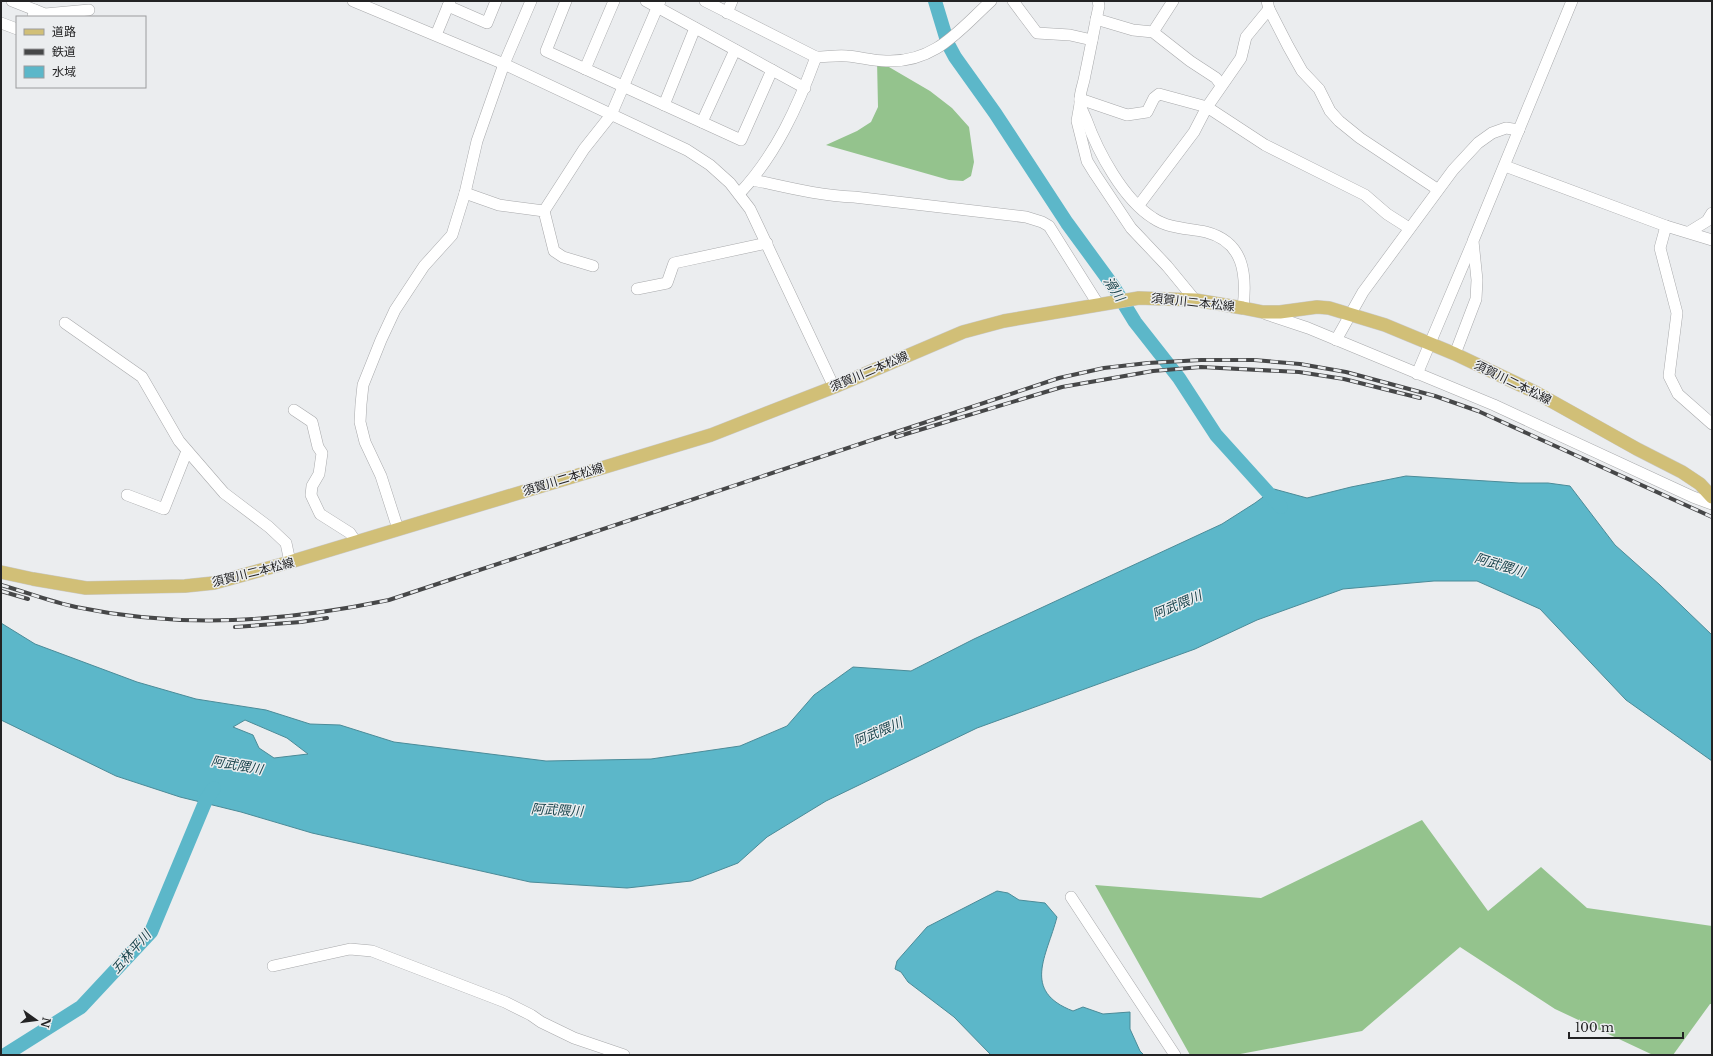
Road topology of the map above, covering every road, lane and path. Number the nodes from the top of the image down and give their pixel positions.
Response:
1 (12, 1) edge
2 (354, 1) edge
3 (496, 1) edge
4 (531, 1) edge
5 (566, 1) edge
6 (614, 1) edge
7 (646, 1) edge
8 (705, 1) edge
9 (732, 1) edge
10 (991, 1) edge
11 (1013, 1) edge
12 (1022, 1) edge
13 (1098, 1) edge
14 (1173, 1) edge
15 (1572, 1) edge
16 (449, 3) edge
17 (658, 4) edge
18 (1268, 5) edge
19 (89, 10) dead end
20 (727, 13) junction
21 (34, 14) edge
22 (1024, 16) junction
23 (1096, 19) junction
24 (1, 23) edge
25 (695, 28) junction
26 (16, 29) edge
27 (1153, 32) junction
28 (436, 35) junction
29 (1092, 40) junction
30 (735, 50) junction
31 (816, 57) junction
32 (504, 64) junction
33 (585, 69) junction
34 (772, 70) junction
35 (1221, 85) junction
36 (623, 87) junction
37 (805, 88) junction
38 (1080, 101) junction
39 (664, 105) junction
40 (1207, 107) junction
41 (611, 115) junction
42 (702, 122) junction
43 (1519, 130) junction
44 (1505, 166) junction
45 (753, 180) junction
46 (1437, 189) junction
47 (465, 194) junction
48 (739, 194) junction
49 (1139, 205) junction
50 (544, 211) junction
51 (1712, 213) edge
52 (1666, 226) junction
53 (1409, 228) junction
54 (1689, 232) junction
55 (1712, 240) edge
56 (1473, 241) junction
57 (768, 243) junction
58 (593, 266) dead end
59 (637, 289) dead end
60 (1195, 300) junction
61 (1101, 304) junction
62 (1243, 308) junction
63 (1263, 312) junction
64 (1351, 314) junction
65 (65, 323) dead end
66 (1336, 340) junction
67 (1429, 343) junction
68 (1455, 354) junction
69 (1416, 374) junction
70 (834, 387) junction
71 (294, 410) dead end
72 (1712, 424) edge
73 (187, 451) junction
74 (127, 495) dead end
75 (1712, 497) edge
76 (1712, 504) edge
77 (398, 529) junction
78 (356, 542) junction
79 (290, 562) junction
80 (1, 572) edge
81 (1071, 897) dead end
82 (273, 966) dead end
83 (624, 1055) edge
84 (1175, 1055) edge

1 - 21 street
2 - 28 street
3 - 16 street
4 - 32 street
5 - 33 street
6 - 33 street
7 - 17 street
8 - 20 street
9 - 20 street
10 - 31 street
11 - 22 street
12 - 22 street
13 - 23 street
14 - 27 street
15 - 43 street
16 - 28 street
17 - 25 street
17 - 36 street
18 - 35 street
18 - 46 street
19 - 21 street
20 - 31 street
22 - 29 street
23 - 27 street
23 - 29 street
24 - 26 street
25 - 30 street
25 - 39 street
27 - 35 street
28 - 32 street
29 - 38 street
30 - 34 street
30 - 42 street
31 - 37 street
32 - 41 street
32 - 47 street
33 - 36 street
34 - 37 street
34 - 42 street
35 - 40 street
36 - 39 street
36 - 41 street
37 - 45 street
38 - 40 street
38 - 49 street
38 - 60 street
39 - 42 street
40 - 49 street
40 - 53 street
41 - 48 street
41 - 50 street
43 - 44 street
43 - 46 street
44 - 52 street
44 - 56 street
45 - 48 street
45 - 61 street
46 - 53 street
47 - 50 street
47 - 77 street
48 - 57 street
49 - 62 street
50 - 58 street
51 - 54 street
52 - 54 street
52 - 72 street
53 - 64 street
54 - 55 street
56 - 67 street
56 - 68 street
57 - 59 street
57 - 70 street
60 - 61 main road, 須賀川二本松線
60 - 62 main road, 須賀川二本松線
61 - 70 main road, 須賀川二本松線
62 - 63 main road, 須賀川二本松線
63 - 64 main road, 須賀川二本松線
63 - 66 street
64 - 66 street
64 - 67 main road, 須賀川二本松線
65 - 73 street
66 - 69 street
67 - 68 main road, 須賀川二本松線
67 - 69 street
68 - 75 main road, 須賀川二本松線
69 - 76 street
70 - 77 main road, 須賀川二本松線
71 - 78 street
73 - 74 street
73 - 79 street
77 - 78 main road, 須賀川二本松線
78 - 79 main road, 須賀川二本松線
79 - 80 main road, 須賀川二本松線
81 - 84 street
82 - 83 street

